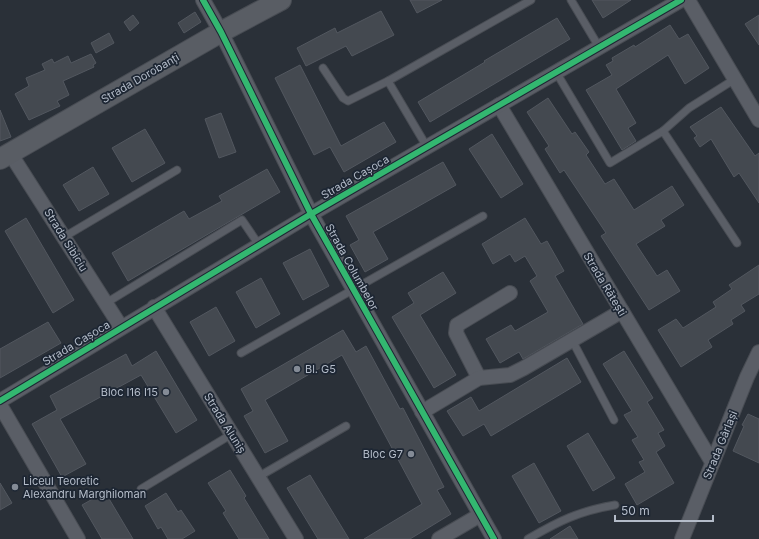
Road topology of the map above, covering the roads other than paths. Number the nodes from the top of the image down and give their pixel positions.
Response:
1 (203, 0) edge
2 (281, 0) edge
3 (531, 0) edge
4 (571, 0) edge
5 (681, 0) edge
6 (688, 0) edge
7 (221, 32) junction
8 (599, 47) junction
9 (323, 68) dead end
10 (556, 72) junction
11 (735, 79) junction
12 (388, 81) junction
13 (499, 105) junction
14 (759, 120) edge
15 (663, 131) junction
16 (427, 147) junction
17 (5, 156) edge
18 (177, 170) dead end
19 (311, 214) junction
20 (483, 216) dead end
21 (64, 237) junction
22 (737, 243) dead end
23 (258, 245) junction
24 (353, 289) junction
25 (510, 293) dead end
26 (106, 303) junction
27 (154, 307) junction
28 (622, 311) junction
29 (121, 327) junction
30 (572, 340) junction
31 (759, 352) edge
32 (241, 353) dead end
33 (479, 378) junction
34 (753, 380) edge
35 (0, 401) edge
36 (0, 405) edge
37 (422, 412) junction
38 (614, 420) dead end
39 (346, 426) dead end
40 (232, 434) junction
41 (712, 462) junction
42 (258, 477) junction
43 (141, 489) dead end
44 (614, 505) dead end
45 (480, 515) junction
46 (78, 539) edge
47 (296, 539) edge
48 (439, 539) edge
49 (494, 539) edge
50 (528, 539) edge
51 (682, 539) edge

1 - 7 street, Strada Columbelor
2 - 7 main road, Strada Dorobanți
3 - 12 lane
4 - 8 lane
5 - 8 street, Strada Cașoca
6 - 11 street
7 - 17 main road, Strada Dorobanți
7 - 19 street, Strada Columbelor
8 - 10 street, Strada Cașoca
9 - 12 lane
10 - 13 street, Strada Cașoca
10 - 15 lane
11 - 14 street
11 - 15 lane
12 - 16 lane
13 - 16 street, Strada Cașoca
13 - 28 street, Strada Rătești
15 - 22 lane
16 - 19 street, Strada Cașoca
17 - 21 street, Strada Sibiciu
18 - 21 lane
19 - 23 street, Strada Cașoca
19 - 24 street, Strada Columbelor
20 - 24 lane
21 - 26 street, Strada Sibiciu
23 - 26 lane
23 - 27 street, Strada Cașoca
24 - 32 lane
24 - 37 street, Strada Columbelor
25 - 33 street
26 - 29 street, Strada Sibiciu
27 - 29 street, Strada Cașoca
27 - 40 street, Strada Aluniș
28 - 30 street
28 - 41 street, Strada Rătești
29 - 35 street, Strada Cașoca
30 - 33 street
30 - 38 lane
31 - 34 street, Strada Gârlași
33 - 37 street
34 - 41 street, Strada Gârlași
36 - 46 street
37 - 45 street, Strada Columbelor
39 - 42 lane
40 - 42 street, Strada Aluniș
40 - 43 lane
41 - 51 street, Strada Gârlași
42 - 47 street, Strada Aluniș
44 - 50 lane
45 - 48 street
45 - 49 street, Strada Columbelor

